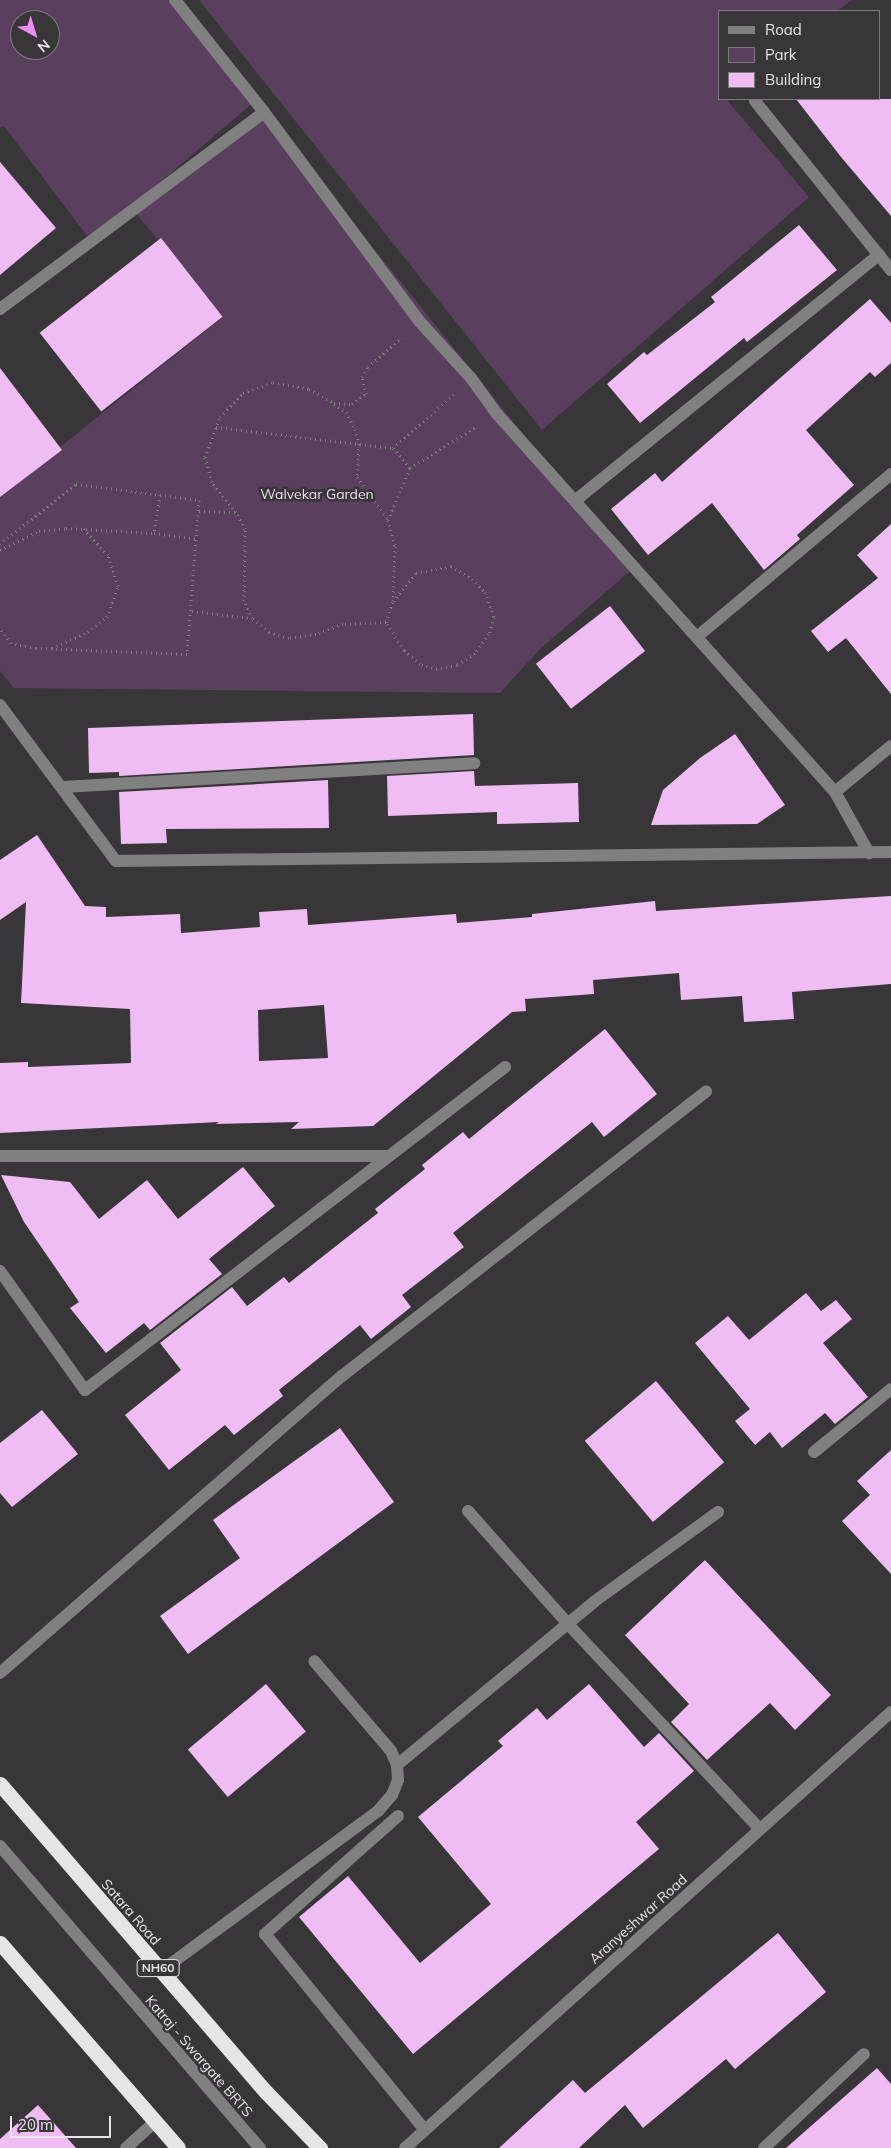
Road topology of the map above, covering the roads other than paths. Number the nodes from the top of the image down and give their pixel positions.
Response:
1 (175, 0) edge
2 (755, 101) dead end
3 (264, 112) junction
4 (879, 256) junction
5 (891, 270) edge
6 (0, 308) edge
7 (891, 474) edge
8 (576, 500) junction
9 (698, 636) junction
10 (0, 704) edge
11 (891, 746) edge
12 (474, 763) dead end
13 (63, 787) junction
14 (835, 792) junction
15 (891, 852) edge
16 (869, 853) junction
17 (504, 1067) dead end
18 (706, 1092) dead end
19 (0, 1156) edge
20 (388, 1156) junction
21 (0, 1271) edge
22 (891, 1390) edge
23 (814, 1452) dead end
24 (468, 1511) dead end
25 (718, 1512) dead end
26 (568, 1624) junction
27 (314, 1661) dead end
28 (0, 1673) edge
29 (891, 1712) edge
30 (397, 1765) junction
31 (0, 1784) edge
32 (398, 1816) dead end
33 (760, 1829) junction
34 (0, 1846) edge
35 (0, 1943) edge
36 (161, 1971) junction
37 (864, 2054) dead end
38 (155, 2122) junction
39 (425, 2130) junction
40 (126, 2148) edge
41 (178, 2148) edge
42 (260, 2148) edge
43 (320, 2148) edge
44 (405, 2148) edge
45 (764, 2148) edge

1 - 3 street
2 - 4 street
3 - 6 street
3 - 8 street
4 - 5 street
4 - 8 street
7 - 9 street
8 - 9 street
9 - 14 street
10 - 13 street
11 - 14 street
12 - 13 street
13 - 16 street
14 - 16 street
15 - 16 street
17 - 20 street
18 - 28 street
19 - 20 street
20 - 21 street
22 - 23 street
24 - 26 street
25 - 26 street
26 - 30 street
26 - 33 street
27 - 30 street
29 - 33 street, Aranyeshwar Road
30 - 36 street
31 - 36 highway, Satara Road / NH60
32 - 39 street
33 - 39 street, Aranyeshwar Road
34 - 42 street, Katraj - Swargate BRTS
35 - 38 highway
36 - 43 highway, Satara Road / NH60
37 - 45 street
38 - 40 street
38 - 41 highway
39 - 44 street, Aranyeshwar Road

